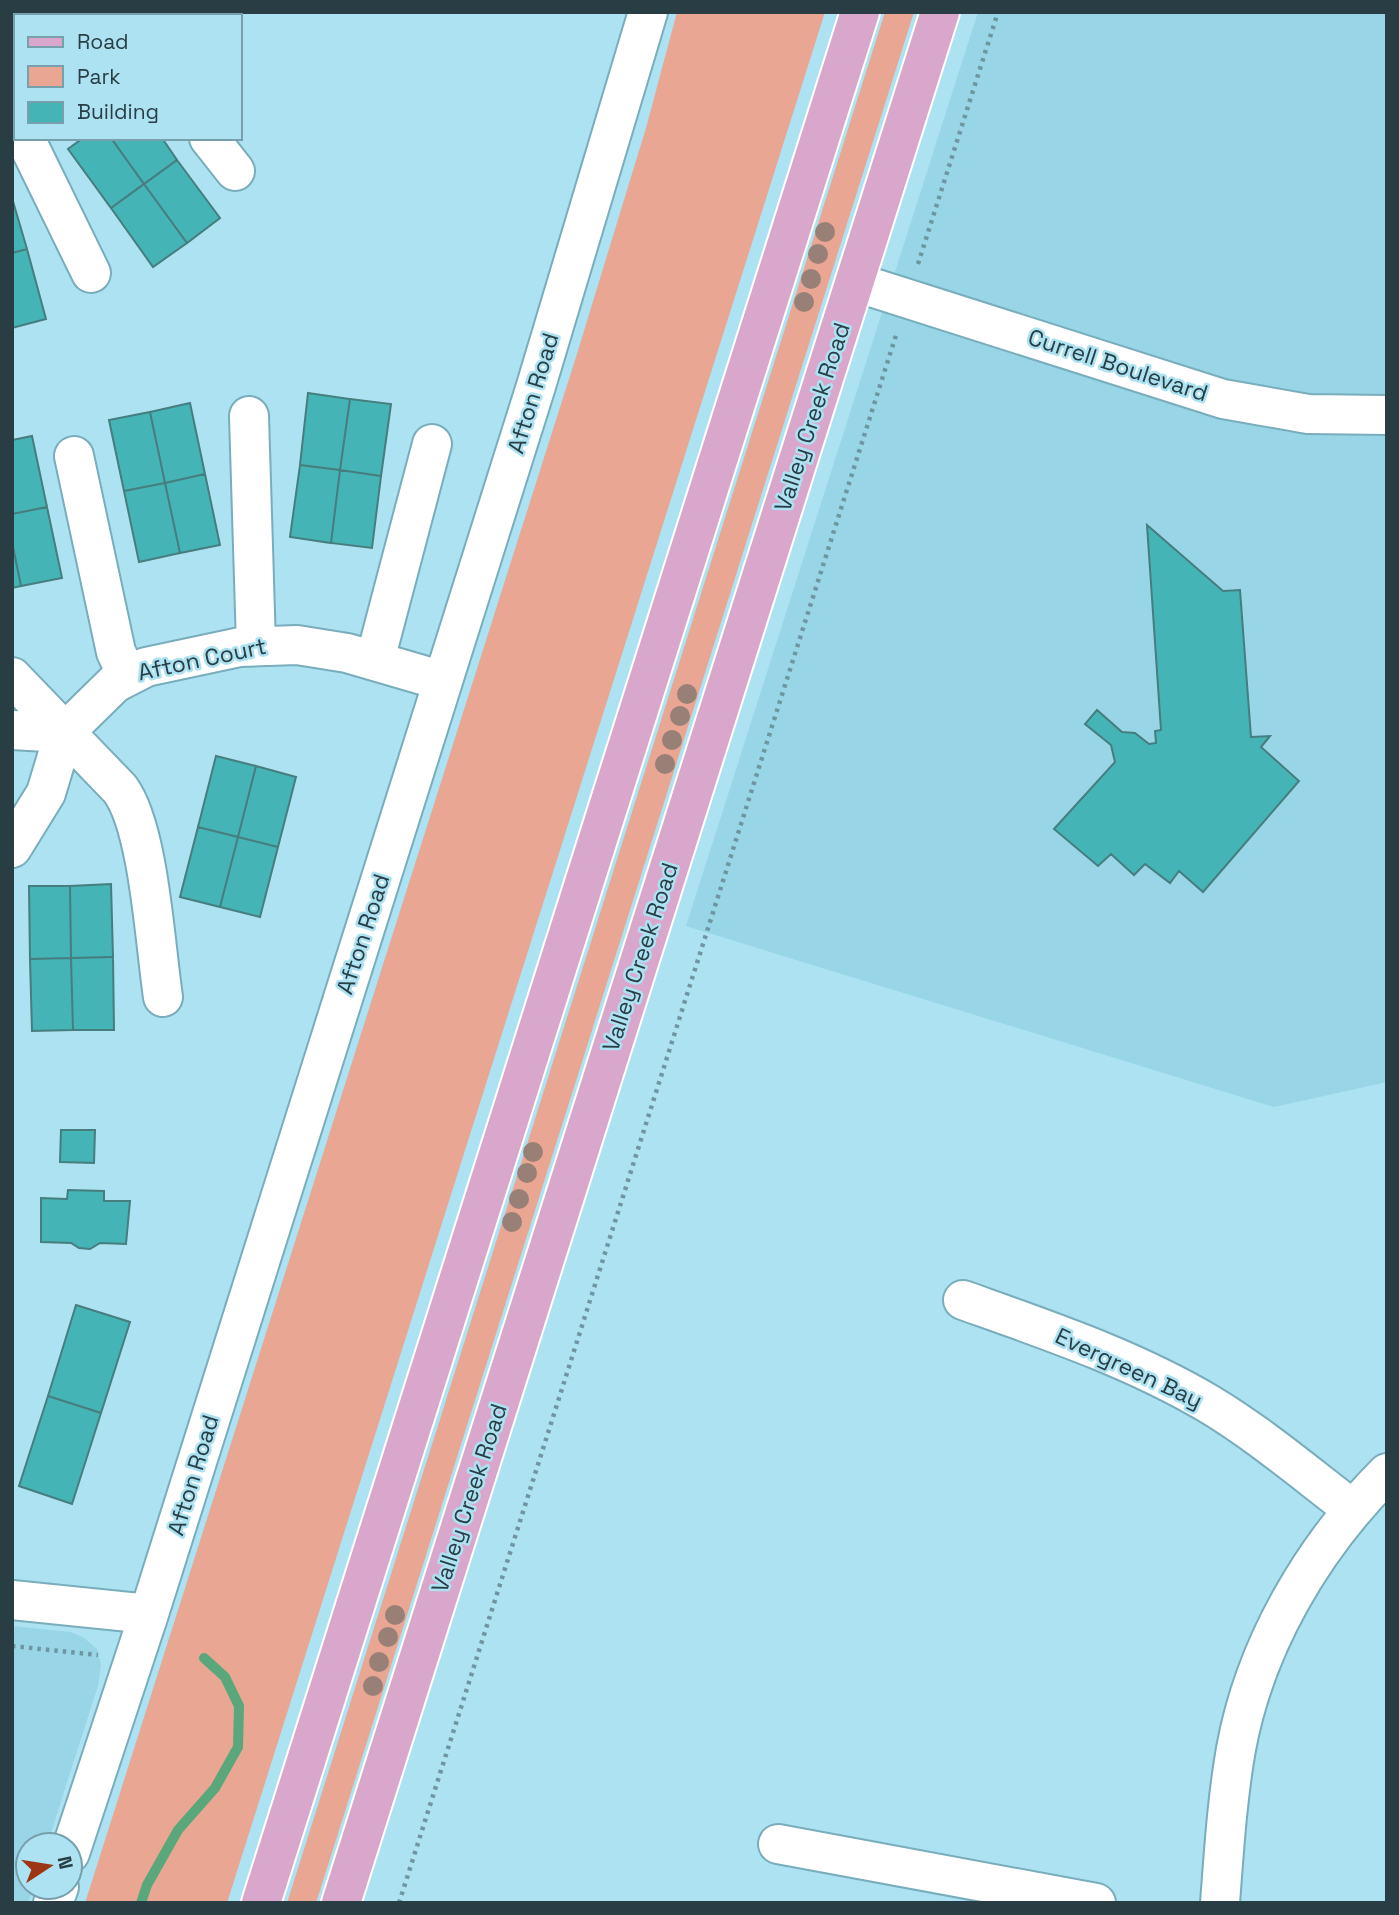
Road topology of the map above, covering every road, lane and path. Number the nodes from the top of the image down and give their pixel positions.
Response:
1 (648, 12) edge
2 (860, 12) edge
3 (940, 12) edge
4 (998, 12) edge
5 (26, 140) edge
6 (211, 140) edge
7 (235, 171) dead end
8 (921, 255) dead end
9 (91, 273) dead end
10 (855, 282) junction
11 (892, 347) dead end
12 (1387, 415) edge
13 (249, 416) dead end
14 (432, 444) dead end
15 (74, 456) dead end
16 (256, 645) junction
17 (375, 660) junction
18 (127, 675) junction
19 (12, 677) edge
20 (443, 681) junction
21 (12, 730) edge
22 (64, 733) junction
23 (12, 848) edge
24 (163, 997) dead end
25 (963, 1300) dead end
26 (1387, 1473) edge
27 (1352, 1508) junction
28 (12, 1600) edge
29 (149, 1614) junction
30 (12, 1646) edge
31 (134, 1659) junction
32 (77, 1831) edge
33 (778, 1844) dead end
34 (261, 1903) edge
35 (341, 1903) edge
36 (399, 1903) edge
37 (1096, 1903) edge
38 (1220, 1903) edge

1 - 20 street, Afton Road
2 - 34 main road
3 - 10 main road, Valley Creek Road
4 - 8 path
5 - 9 street
6 - 7 street
10 - 12 street, Currell Boulevard
10 - 35 main road, Valley Creek Road
11 - 36 path
13 - 16 street
14 - 17 street
15 - 18 street
16 - 17 street, Afton Court
16 - 18 street, Afton Court
17 - 20 street, Afton Court
18 - 22 street, Afton Court
19 - 22 street
20 - 29 street, Afton Road
21 - 22 street
22 - 23 street
22 - 24 street
25 - 27 street, Evergreen Bay
26 - 27 street
27 - 38 street
28 - 29 street
29 - 31 street, Afton Road
30 - 31 path
31 - 32 street, Afton Road
33 - 37 street

